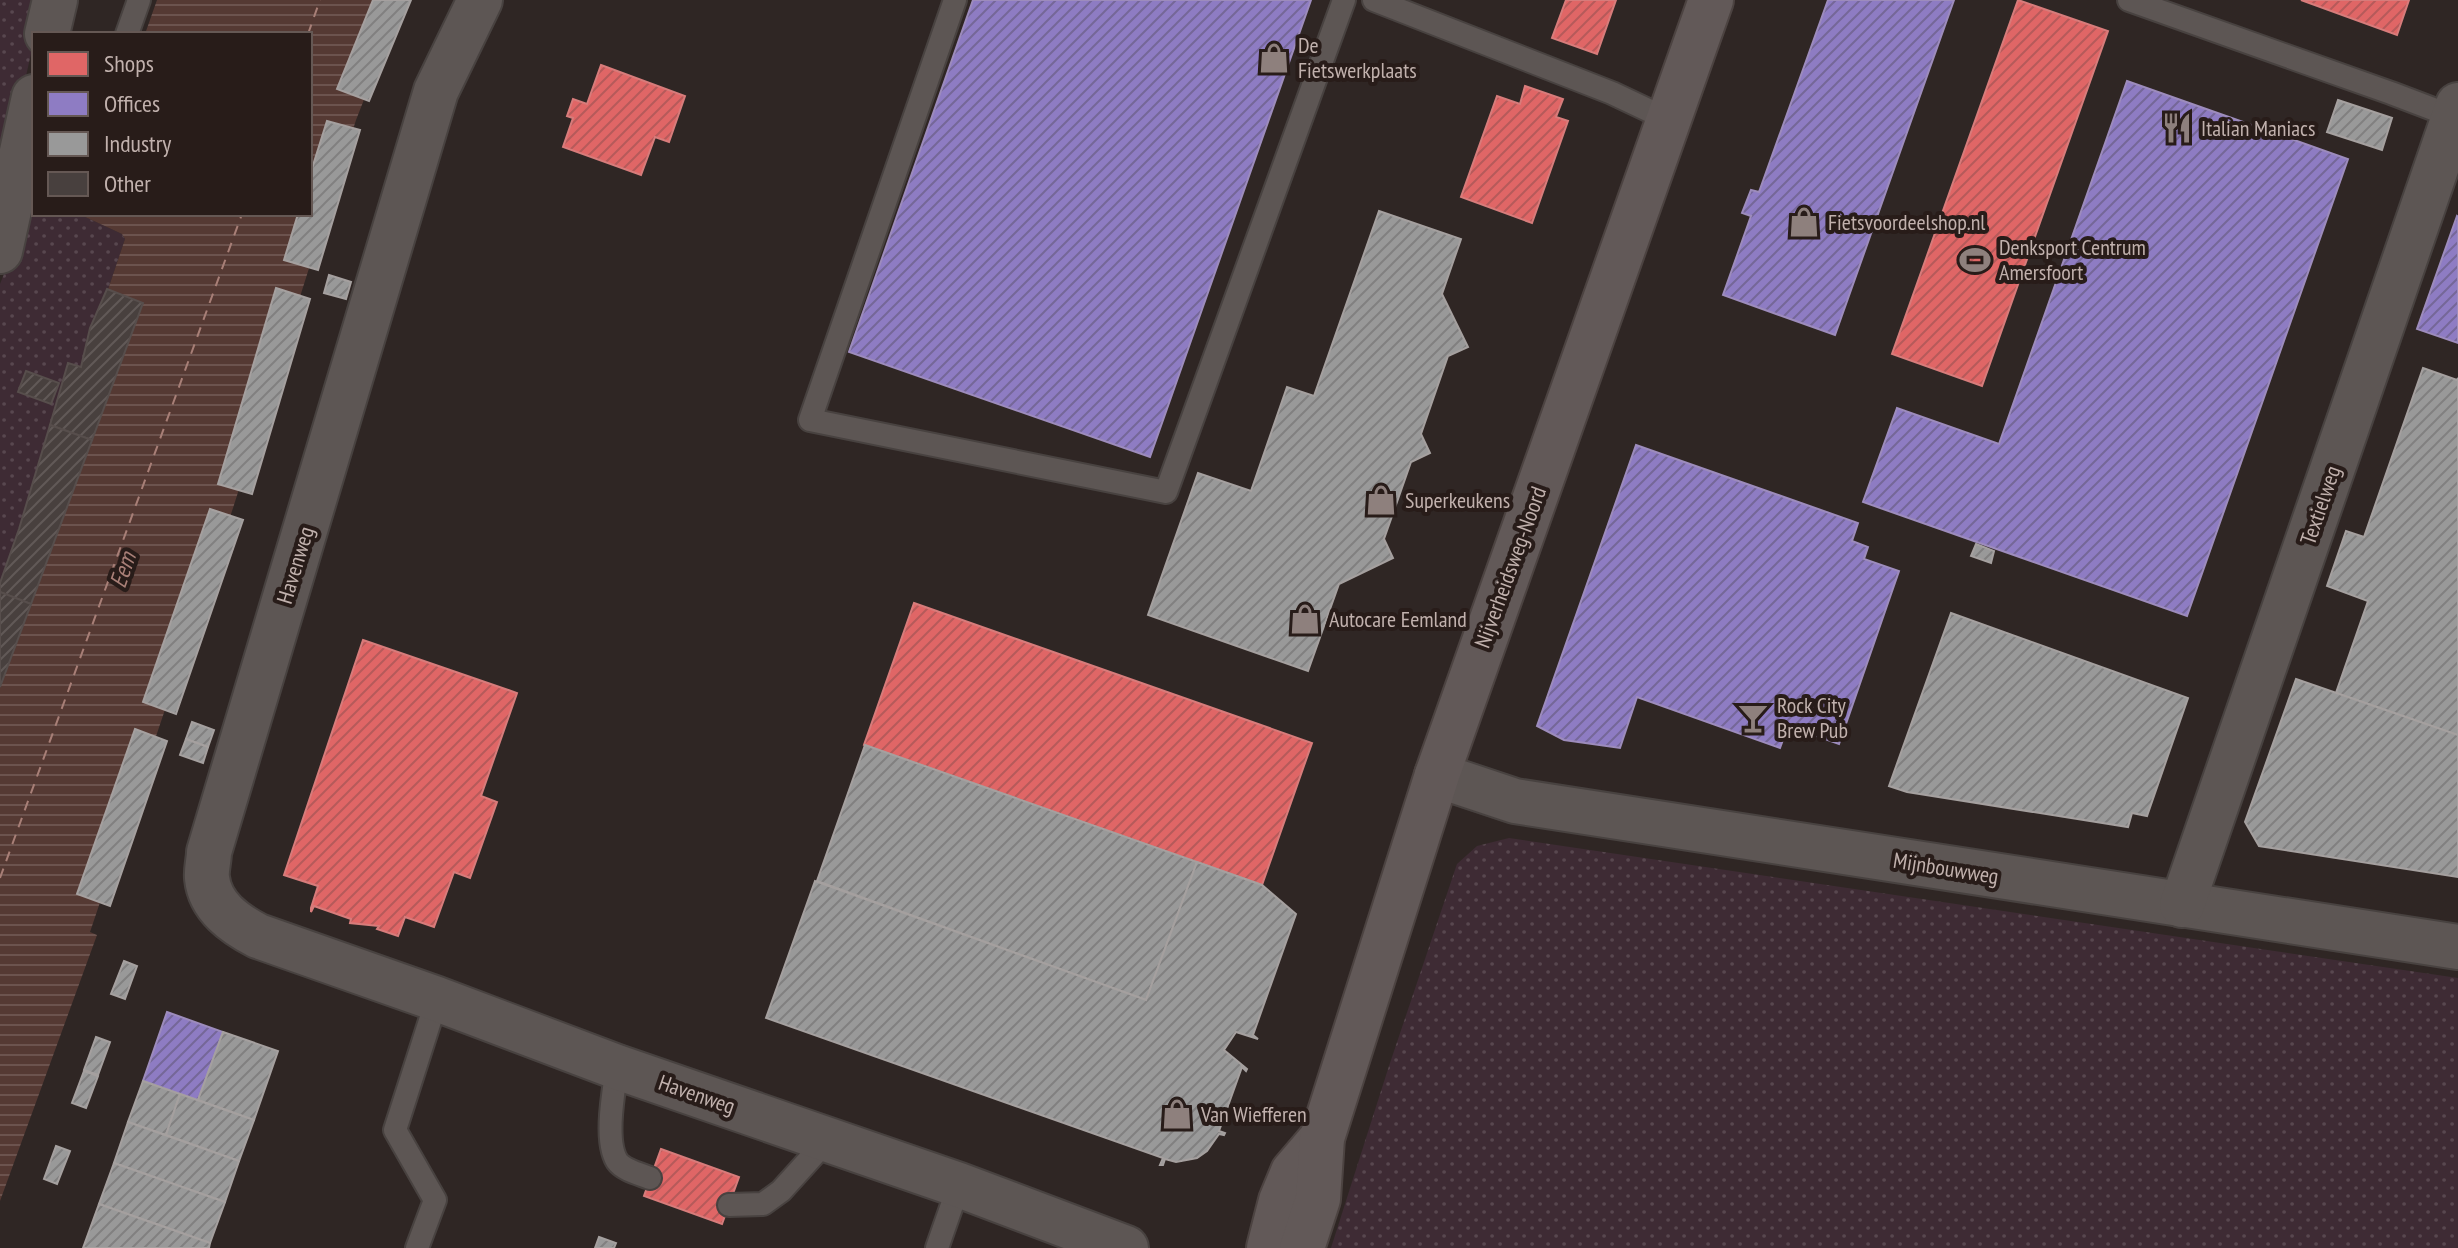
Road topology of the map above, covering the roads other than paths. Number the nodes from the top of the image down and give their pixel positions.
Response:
1 (55, 0) edge
2 (139, 0) edge
3 (480, 0) edge
4 (955, 0) edge
5 (1344, 0) edge
6 (1374, 0) edge
7 (1711, 0) edge
8 (2129, 0) edge
9 (47, 32) edge
10 (128, 32) edge
11 (32, 107) edge
12 (2456, 111) edge
13 (1669, 120) junction
14 (11, 215) edge
15 (1437, 775) junction
16 (2182, 905) junction
17 (2458, 947) edge
18 (437, 999) junction
19 (617, 1067) junction
20 (1322, 1138) junction
21 (828, 1139) junction
22 (650, 1178) dead end
23 (959, 1185) junction
24 (729, 1205) dead end
25 (417, 1248) edge
26 (937, 1248) edge
27 (1126, 1248) edge
28 (1269, 1248) edge
29 (1302, 1248) edge

1 - 9 street
2 - 10 lane
3 - 18 street, Havenweg
4 - 5 lane
6 - 13 lane
7 - 13 street, Nijverheidsweg-Noord
8 - 12 lane
11 - 14 street
12 - 16 street, Textielweg
13 - 15 street, Nijverheidsweg-Noord
15 - 16 street, Mijnbouwweg
15 - 20 street, Nijverheidsweg-Noord
16 - 17 street, Mijnbouwweg
18 - 19 street, Havenweg
18 - 25 lane
19 - 21 street, Havenweg
19 - 22 lane
20 - 28 street, Nijverheidsweg-Noord
20 - 29 street, Nijverheidsweg-Noord
21 - 23 street, Havenweg
21 - 24 lane
23 - 26 lane
23 - 27 street, Havenweg

